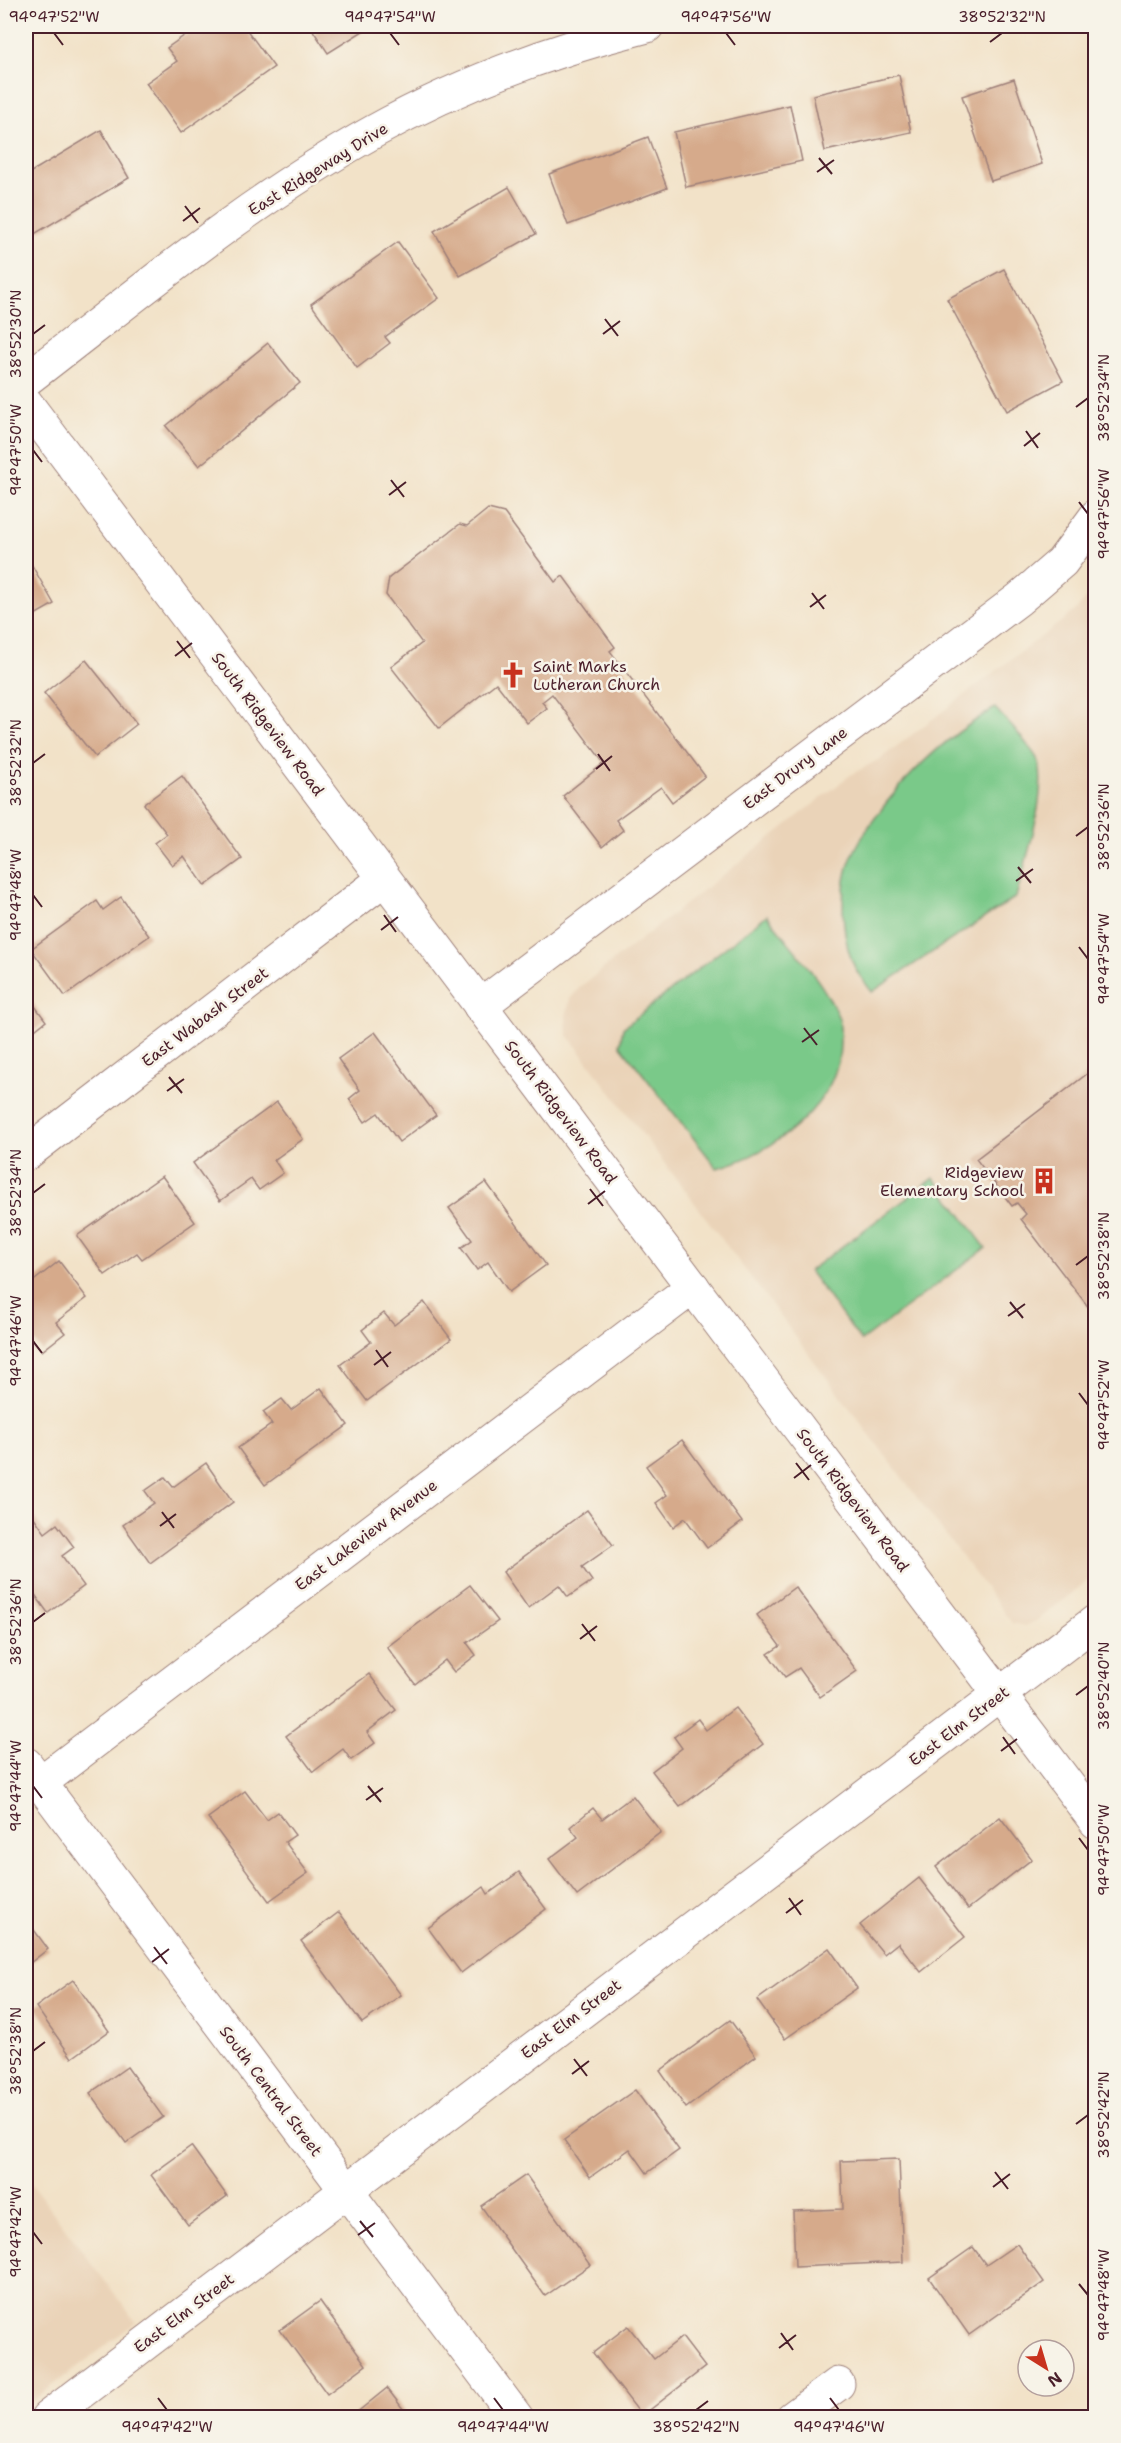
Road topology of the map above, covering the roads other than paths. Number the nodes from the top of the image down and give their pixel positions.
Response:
1 (647, 26) edge
2 (26, 380) edge
3 (26, 403) edge
4 (1095, 516) edge
5 (384, 879) junction
6 (480, 1006) junction
7 (26, 1154) edge
8 (693, 1287) junction
9 (1095, 1622) edge
10 (1000, 1695) junction
11 (33, 1773) edge
12 (1095, 1822) edge
13 (345, 2190) junction
14 (838, 2384) dead end
15 (47, 2418) edge
16 (517, 2418) edge
17 (792, 2418) edge

1 - 2 street, East Ridgeway Drive
3 - 5 street, South Ridgeview Road
4 - 6 street, East Drury Lane
5 - 6 street, South Ridgeview Road
5 - 7 street, East Wabash Street
6 - 8 street, South Ridgeview Road
8 - 10 street, South Ridgeview Road
8 - 11 street, East Lakeview Avenue
9 - 10 street, East Elm Street
10 - 12 street, South Ridgeview Road
10 - 13 street, East Elm Street
11 - 13 street, South Central Street
13 - 15 street, East Elm Street
13 - 16 street, South Central Street
14 - 17 street

